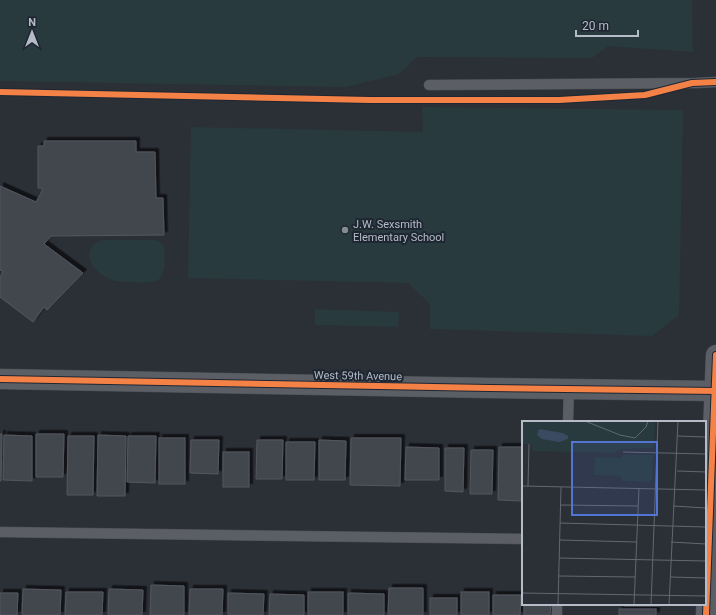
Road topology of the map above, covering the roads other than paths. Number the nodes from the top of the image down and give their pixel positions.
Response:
1 (716, 82) edge
2 (429, 85) dead end
3 (716, 355) edge
4 (0, 379) edge
5 (569, 388) junction
6 (715, 391) edge
7 (568, 421) edge
8 (0, 532) edge
9 (522, 539) edge
10 (706, 615) edge

1 - 2 lane
3 - 6 street
4 - 5 street, West 59th Avenue
5 - 6 street, West 59th Avenue
5 - 7 lane
6 - 10 street
8 - 9 lane

